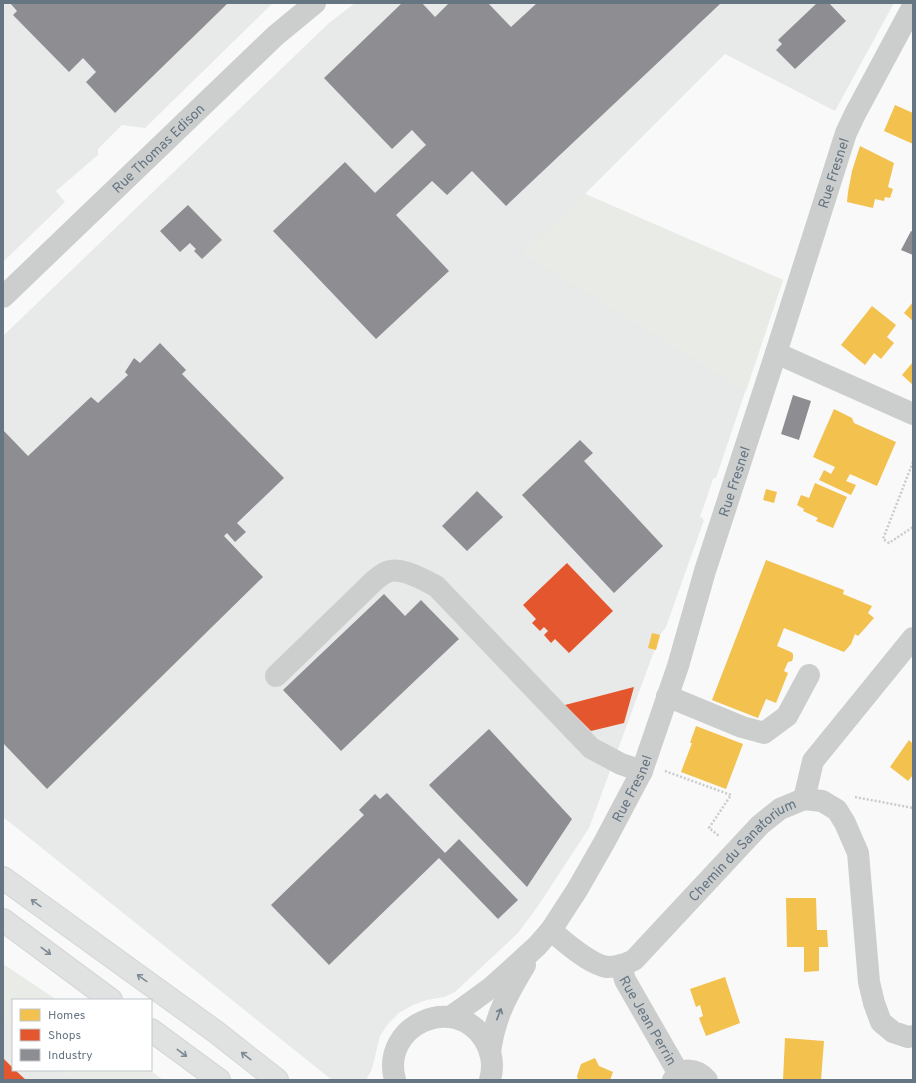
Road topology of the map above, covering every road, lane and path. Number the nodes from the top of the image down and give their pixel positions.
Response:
1 (315, 3) edge
2 (913, 6) edge
3 (3, 297) edge
4 (776, 353) junction
5 (913, 414) edge
6 (913, 462) edge
7 (913, 527) edge
8 (913, 638) edge
9 (809, 675) dead end
10 (276, 676) dead end
11 (667, 696) junction
12 (644, 767) junction
13 (852, 796) dead end
14 (804, 799) junction
15 (913, 808) edge
16 (723, 839) dead end
17 (3, 878) edge
18 (3, 920) edge
19 (551, 930) junction
20 (537, 946) junction
21 (622, 965) junction
22 (110, 999) edge
23 (450, 1017) junction
24 (152, 1031) edge
25 (913, 1036) edge
26 (490, 1052) junction
27 (391, 1076) edge
28 (676, 1077) edge
29 (219, 1080) edge
30 (277, 1080) edge
31 (490, 1080) edge
32 (707, 1080) edge

1 - 3 street, Rue Thomas Edison
2 - 4 street, Rue Fresnel
4 - 5 street
4 - 11 street, Rue Fresnel
6 - 7 path
8 - 14 street
9 - 11 street
10 - 12 street
11 - 12 street, Rue Fresnel
12 - 16 path
12 - 19 street, Rue Fresnel
13 - 15 path
14 - 21 street, Chemin du Sanatorium
14 - 25 street, Chemin du Sanatorium
30 -> 17 highway
18 -> 22 highway
19 - 20 street, Rue Fresnel
19 - 21 street, Chemin du Sanatorium
20 - 23 street, Rue Fresnel
26 -> 20 street, Rue Fresnel
21 - 28 street, Rue Jean Perrin
23 - 26 street
23 - 27 street
24 -> 29 highway
26 - 31 street
28 - 32 street

